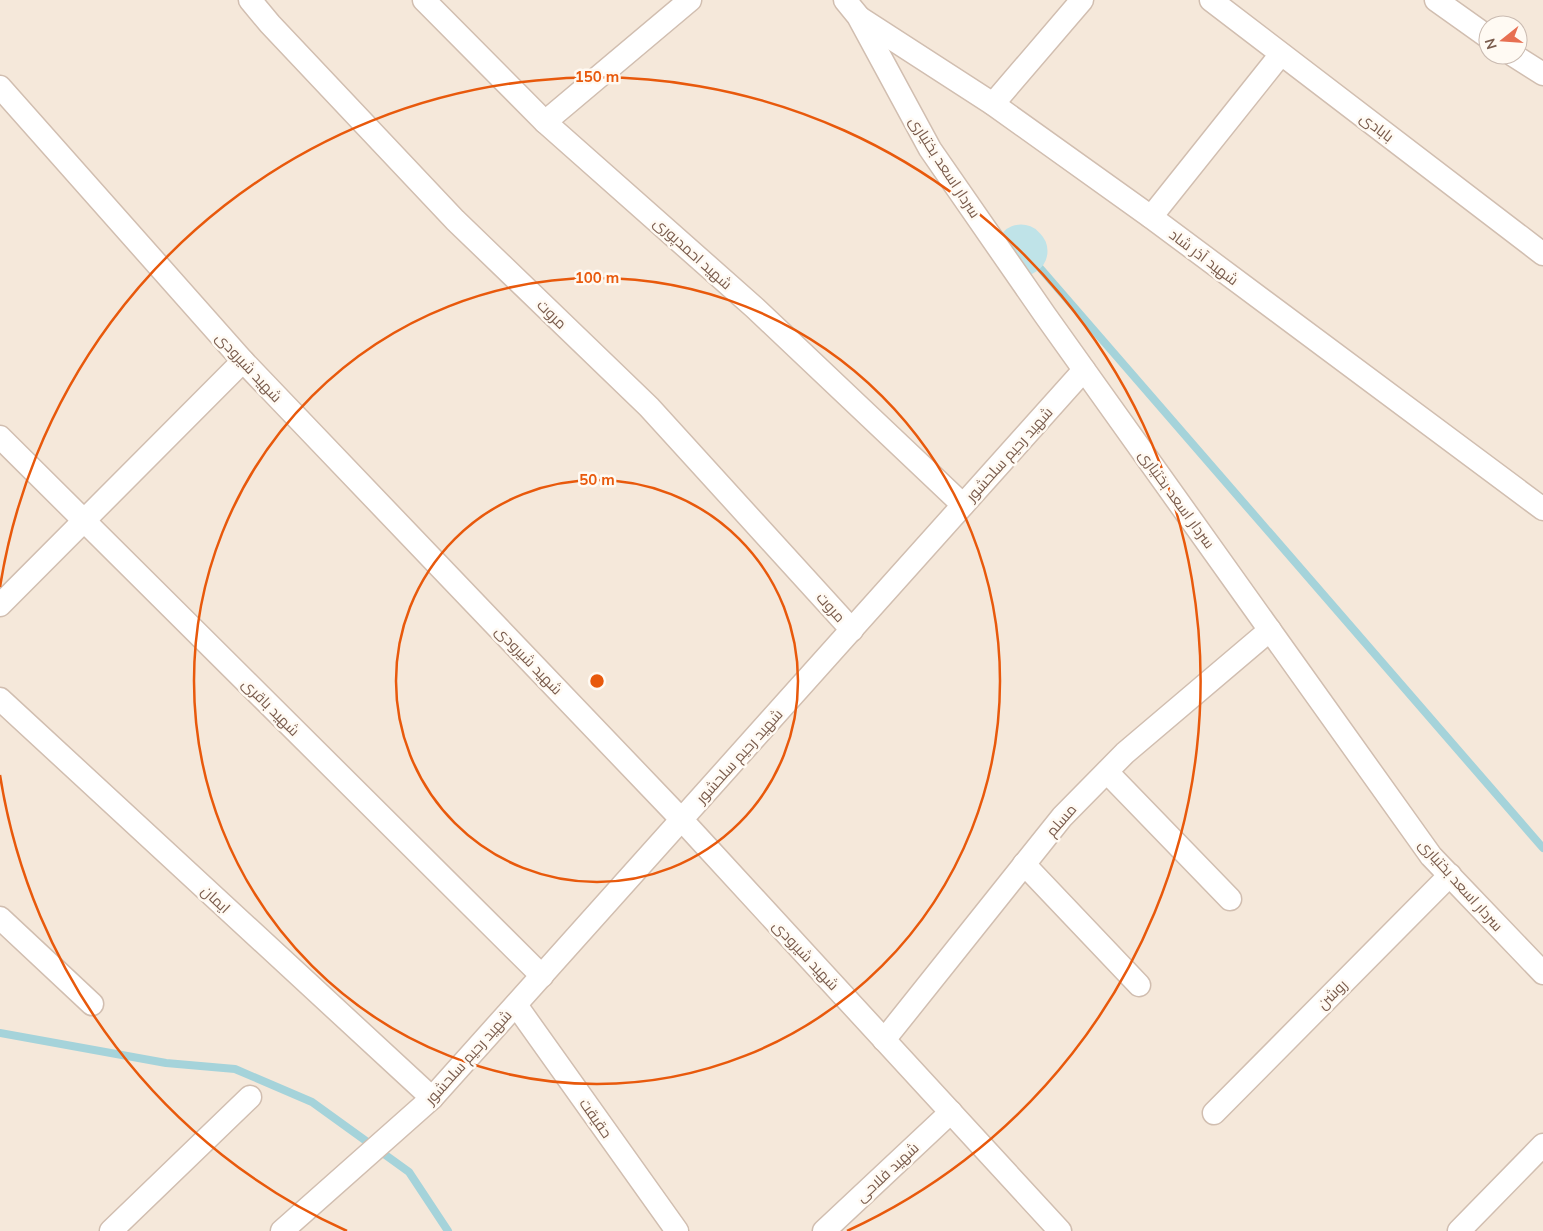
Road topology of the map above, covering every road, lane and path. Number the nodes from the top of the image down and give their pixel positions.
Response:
1 (250, 0) edge
2 (424, 0) edge
3 (690, 0) edge
4 (1082, 0) edge
5 (1211, 0) edge
6 (1436, 0) edge
7 (851, 8) edge
8 (1478, 30) edge
9 (1281, 54) junction
10 (1528, 64) edge
11 (1543, 74) edge
12 (0, 87) edge
13 (993, 104) junction
14 (545, 122) junction
15 (1151, 217) junction
16 (1543, 254) edge
17 (243, 361) junction
18 (1084, 370) junction
19 (0, 437) edge
20 (963, 505) junction
21 (1543, 509) edge
22 (84, 521) junction
23 (0, 605) edge
24 (852, 630) junction
25 (1270, 630) junction
26 (0, 699) edge
27 (1107, 772) junction
28 (682, 820) junction
29 (1024, 864) junction
30 (1450, 875) junction
31 (1230, 899) dead end
32 (0, 918) edge
33 (1543, 973) edge
34 (542, 976) junction
35 (1138, 984) dead end
36 (92, 1004) dead end
37 (516, 1005) junction
38 (884, 1040) junction
39 (250, 1098) dead end
40 (432, 1098) junction
41 (951, 1112) junction
42 (1214, 1113) dead end
43 (1543, 1145) edge
44 (110, 1231) edge
45 (282, 1231) edge
46 (676, 1231) edge
47 (824, 1231) edge
48 (1060, 1231) edge
49 (1459, 1231) edge

1 - 24 street, مروت
2 - 14 street, شهید احمدپوری
3 - 14 street
4 - 13 street
5 - 9 street, بابادی
6 - 8 street
7 - 13 street, شهید آذر شاد
7 - 18 street, سردار اسعد بختیاری
9 - 15 street
9 - 16 street, بابادی
10 - 11 street
12 - 17 street, شهید شیرودی
13 - 15 street, شهید آذر شاد
14 - 20 street, شهید احمدپوری
15 - 21 street, شهید آذر شاد
17 - 22 street
17 - 28 street, شهید شیرودی
18 - 20 street, شهید رحیم سلحشور
18 - 25 street, سردار اسعد بختیاری
19 - 22 street, شهید باقری
20 - 24 street, شهید رحیم سلحشور
22 - 23 street
22 - 34 street, شهید باقری
24 - 28 street, شهید رحیم سلحشور
25 - 27 street, مسلم
25 - 30 street, سردار اسعد بختیاری
26 - 40 street, ایمان
27 - 29 street, مسلم
27 - 31 street
28 - 34 street, شهید رحیم سلحشور
28 - 38 street, شهید شیرودی
29 - 35 street
29 - 38 street, مسلم
30 - 33 street, سردار اسعد بختیاری
30 - 42 street, روشن
32 - 36 street
34 - 37 street, شهید رحیم سلحشور
37 - 40 street, شهید رحیم سلحشور
37 - 46 street, حقیقت
38 - 41 street, شهید شیرودی
39 - 44 street
40 - 45 street, شهید رحیم سلحشور
41 - 47 street, شهید فلاحی
41 - 48 street, شهید شیرودی
43 - 49 street

